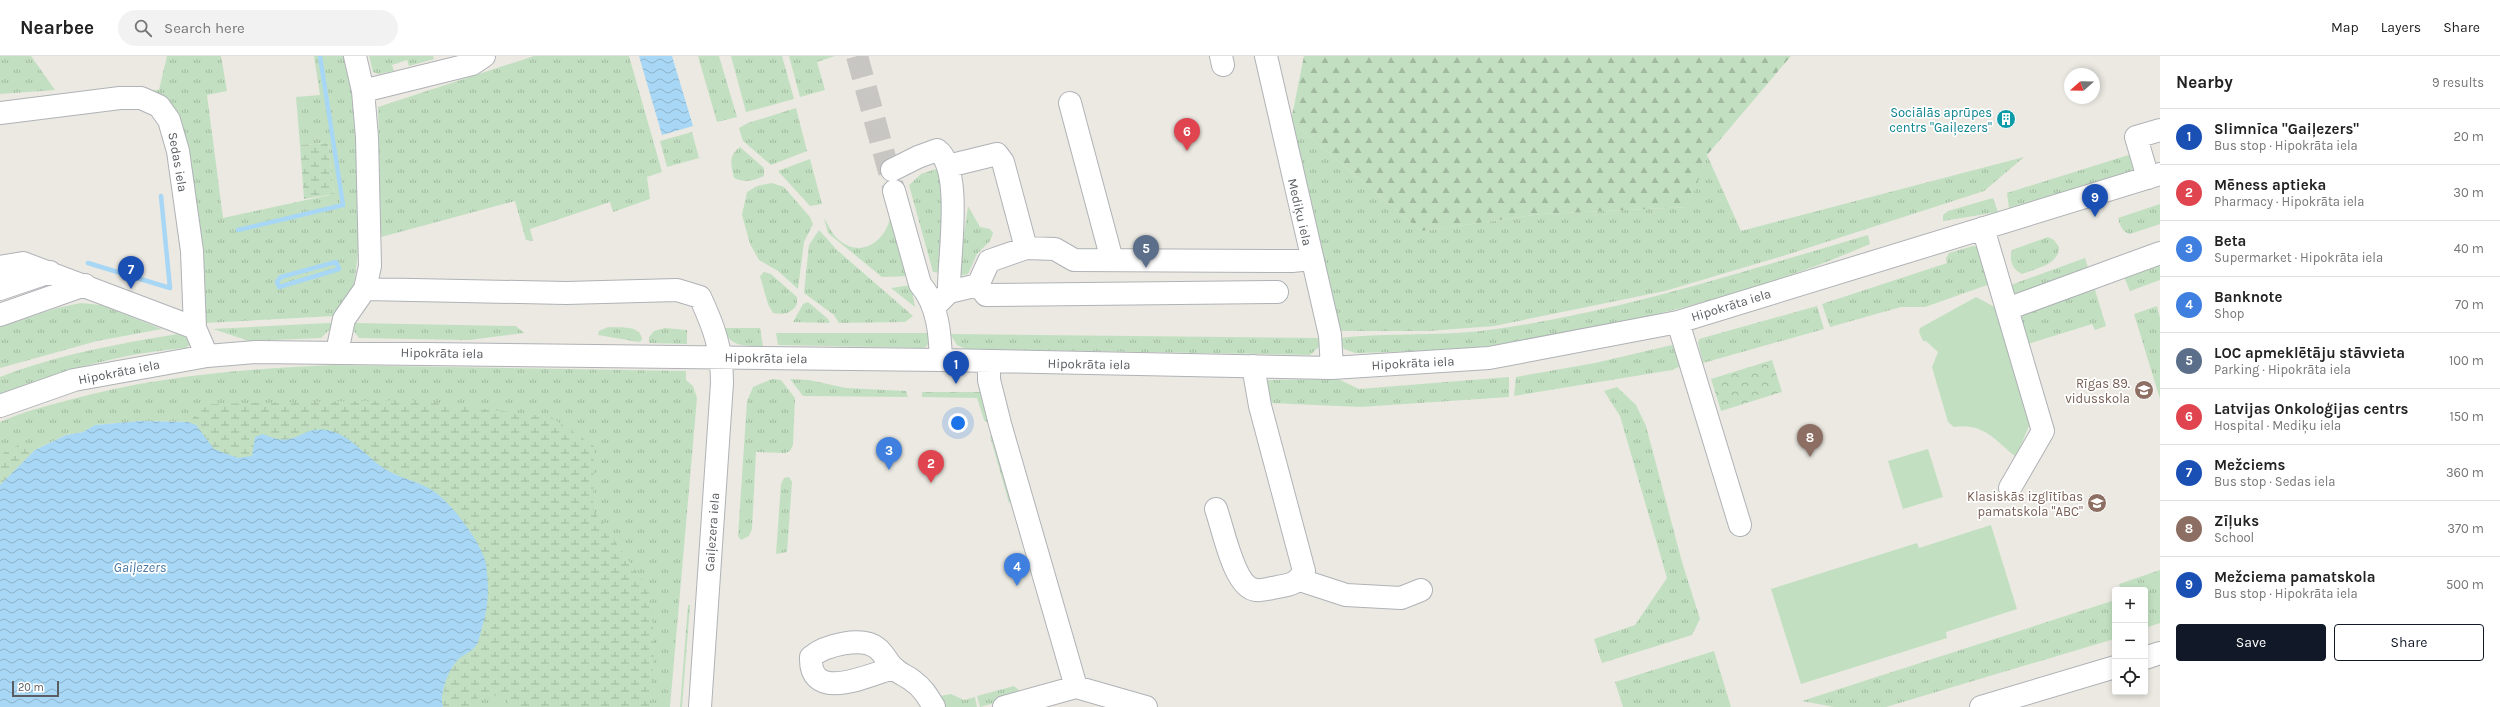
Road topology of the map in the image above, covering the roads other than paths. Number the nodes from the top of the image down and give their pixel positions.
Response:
1 (355, 56) edge
2 (484, 56) edge
3 (1266, 56) edge
4 (363, 91) junction
5 (1070, 103) dead end
6 (0, 113) edge
7 (2160, 130) edge
8 (948, 166) junction
9 (2154, 176) edge
10 (1983, 228) junction
11 (1026, 248) junction
12 (2160, 253) edge
13 (1312, 259) junction
14 (1112, 260) junction
15 (1235, 260) junction
16 (0, 267) edge
17 (50, 272) junction
18 (85, 285) junction
19 (978, 285) junction
20 (0, 289) edge
21 (365, 289) junction
22 (1277, 292) dead end
23 (1236, 293) junction
24 (937, 298) junction
25 (2007, 309) junction
26 (0, 315) edge
27 (1678, 322) junction
28 (195, 328) junction
29 (337, 352) junction
30 (207, 356) junction
31 (722, 357) junction
32 (941, 360) junction
33 (989, 362) junction
34 (1252, 366) junction
35 (1332, 368) junction
36 (0, 406) edge
37 (2010, 488) dead end
38 (1216, 509) dead end
39 (1740, 525) dead end
40 (1300, 580) junction
41 (1422, 590) dead end
42 (2160, 653) edge
43 (2148, 657) edge
44 (893, 668) dead end
45 (2112, 668) edge
46 (1086, 695) edge
47 (1018, 705) edge
48 (700, 707) edge
49 (934, 707) edge
50 (1146, 707) edge
51 (1981, 707) edge

1 - 4 street
2 - 4 street
3 - 13 street, Mediķu iela
4 - 21 street
5 - 14 street
6 - 28 street, Sedas iela
7 - 9 street
8 - 11 street
8 - 24 street
8 - 24 street
9 - 10 street, Hipokrāta iela
10 - 25 street
10 - 27 street, Hipokrāta iela
11 - 14 street
11 - 19 street
12 - 25 street
13 - 15 street
13 - 35 street, Mediķu iela
14 - 15 street
15 - 23 street
16 - 17 street
17 - 18 street
17 - 20 street
18 - 26 street
18 - 28 street
19 - 23 street
19 - 24 street
21 - 29 street
21 - 31 street, Gaiļezera iela
22 - 23 street
24 - 32 street
25 - 37 street
27 - 35 street, Hipokrāta iela
27 - 39 street
28 - 30 street, Sedas iela
29 - 30 street, Hipokrāta iela
29 - 31 street, Hipokrāta iela
30 - 36 street, Hipokrāta iela
31 - 32 street, Hipokrāta iela
31 - 48 street, Gaiļezera iela
32 - 33 street, Hipokrāta iela
33 - 34 street, Hipokrāta iela
33 - 46 street
34 - 35 street, Hipokrāta iela
34 - 40 street
38 - 40 street
40 - 41 street
42 - 43 street
44 - 49 street
45 - 51 street
46 - 47 street
46 - 50 street

